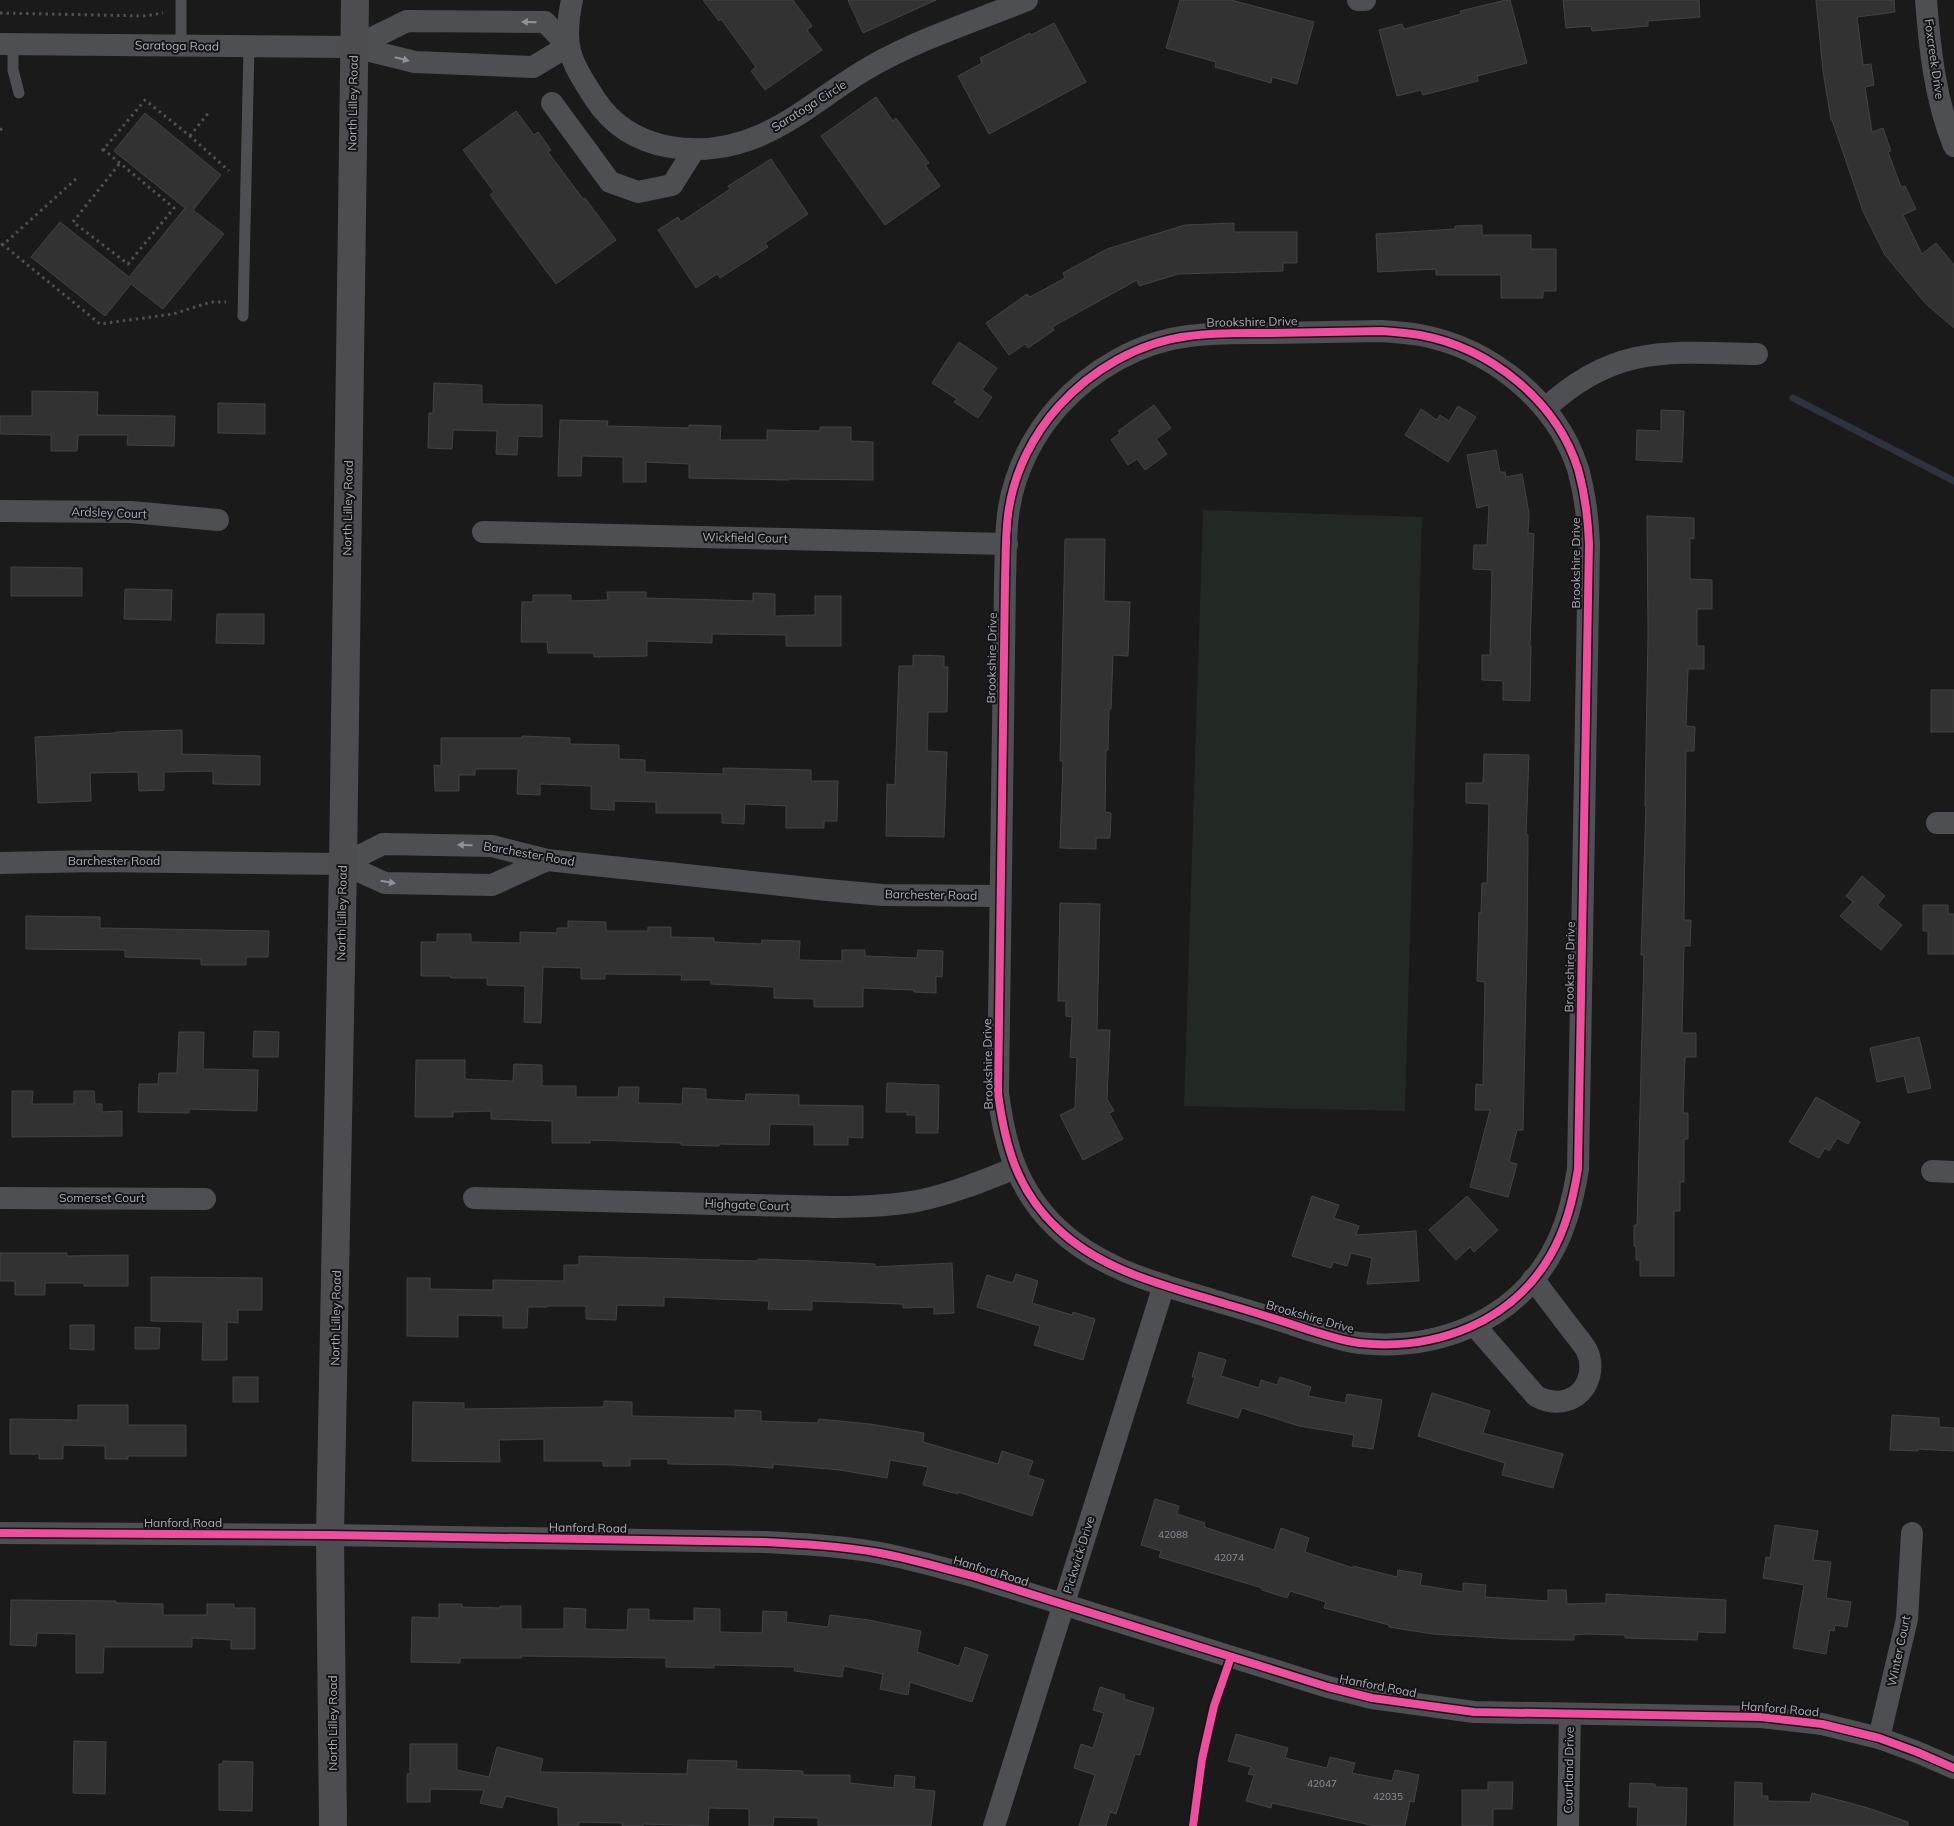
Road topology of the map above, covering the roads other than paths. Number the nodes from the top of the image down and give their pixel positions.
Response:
1 (181, 0) edge
2 (355, 0) edge
3 (572, 0) edge
4 (1027, 0) edge
5 (1358, 0) edge
6 (1365, 0) edge
7 (1926, 0) edge
8 (7, 44) edge
9 (181, 46) junction
10 (249, 46) junction
11 (568, 46) junction
12 (354, 47) junction
13 (19, 93) dead end
14 (552, 103) dead end
15 (1954, 146) edge
16 (694, 150) junction
17 (243, 316) dead end
18 (1757, 354) dead end
19 (1545, 409) junction
20 (0, 511) edge
21 (218, 520) dead end
22 (483, 532) dead end
23 (1006, 544) junction
24 (547, 860) junction
25 (0, 862) edge
26 (343, 864) junction
27 (1000, 896) junction
28 (1015, 1168) junction
29 (1932, 1172) dead end
30 (1954, 1172) edge
31 (0, 1198) edge
32 (474, 1198) dead end
33 (205, 1199) dead end
34 (1533, 1279) junction
35 (1164, 1285) junction
36 (1475, 1326) junction
37 (0, 1533) edge
38 (1912, 1533) dead end
39 (330, 1535) junction
40 (1064, 1605) junction
41 (1570, 1714) junction
42 (1879, 1738) junction
43 (1954, 1768) edge
44 (333, 1826) edge
45 (994, 1826) edge
46 (1568, 1826) edge

1 - 9 lane
2 - 12 street, North Lilley Road
3 - 11 street, Saratoga Circle
4 - 16 street, Saratoga Circle
5 - 6 street
7 - 15 street, Foxcreek Drive
8 - 9 street, Saratoga Road
8 - 13 lane
9 - 10 street, Saratoga Road
10 - 12 street, Saratoga Road
10 - 17 lane
12 -> 11 street
11 -> 12 street, Saratoga Circle
11 - 16 street, Saratoga Circle
12 - 26 street, North Lilley Road
14 - 16 street
18 - 19 street
19 - 23 street, Brookshire Drive
19 - 34 street, Brookshire Drive
20 - 21 street, Ardsley Court
22 - 23 street, Wickfield Court
23 - 27 street, Brookshire Drive
24 -> 26 street, Barchester Road
26 -> 24 street
24 - 27 street, Barchester Road
25 - 26 street, Barchester Road
26 - 39 street, North Lilley Road
27 - 28 street, Brookshire Drive
28 - 32 street, Highgate Court
28 - 35 street, Brookshire Drive
29 - 30 street
31 - 33 street, Somerset Court
34 - 36 street, Brookshire Drive
34 - 36 street
35 - 36 street, Brookshire Drive
35 - 40 street, Pickwick Drive
37 - 39 street, Hanford Road
38 - 42 street, Winter Court
39 - 40 street, Hanford Road
39 - 44 street, North Lilley Road
40 - 41 street, Hanford Road
40 - 45 street, Pickwick Drive
41 - 42 street, Hanford Road
41 - 46 street, Courtland Drive
42 - 43 street, Hanford Road

